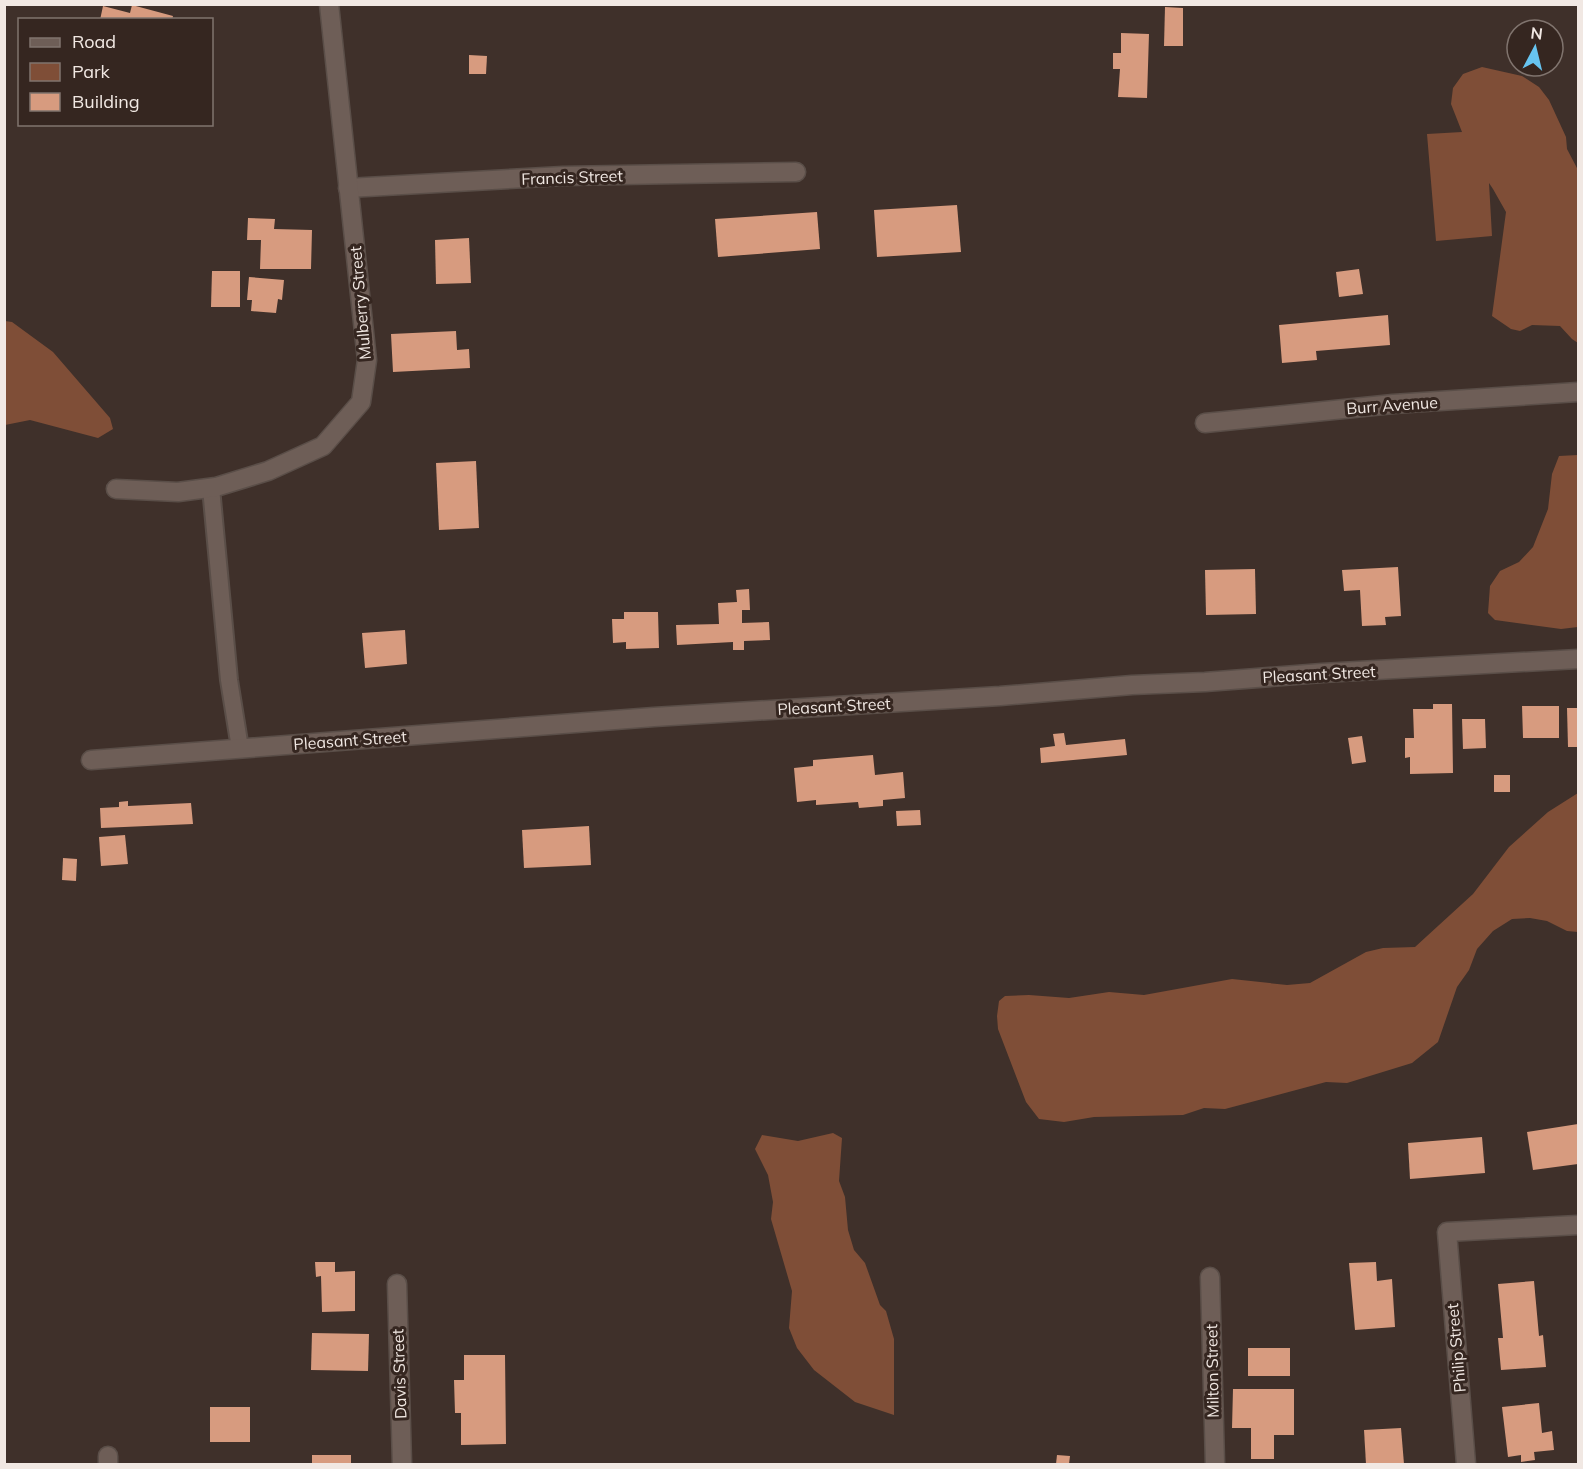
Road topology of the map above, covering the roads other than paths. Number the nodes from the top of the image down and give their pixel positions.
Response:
1 (328, 4) edge
2 (796, 172) dead end
3 (348, 188) junction
4 (1578, 392) edge
5 (1205, 423) dead end
6 (211, 488) junction
7 (116, 489) dead end
8 (1578, 659) edge
9 (240, 748) junction
10 (91, 760) dead end
11 (1578, 1225) edge
12 (1210, 1277) dead end
13 (397, 1284) dead end
14 (402, 1464) edge
15 (1215, 1464) edge
16 (1466, 1464) edge

1 - 3 street, Mulberry Street
2 - 3 street, Francis Street
3 - 6 street, Mulberry Street
4 - 5 street, Burr Avenue
6 - 7 street, Mulberry Street
6 - 9 lane
8 - 9 street, Pleasant Street
9 - 10 street, Pleasant Street
11 - 16 street, Philip Street
12 - 15 street, Milton Street
13 - 14 street, Davis Street

